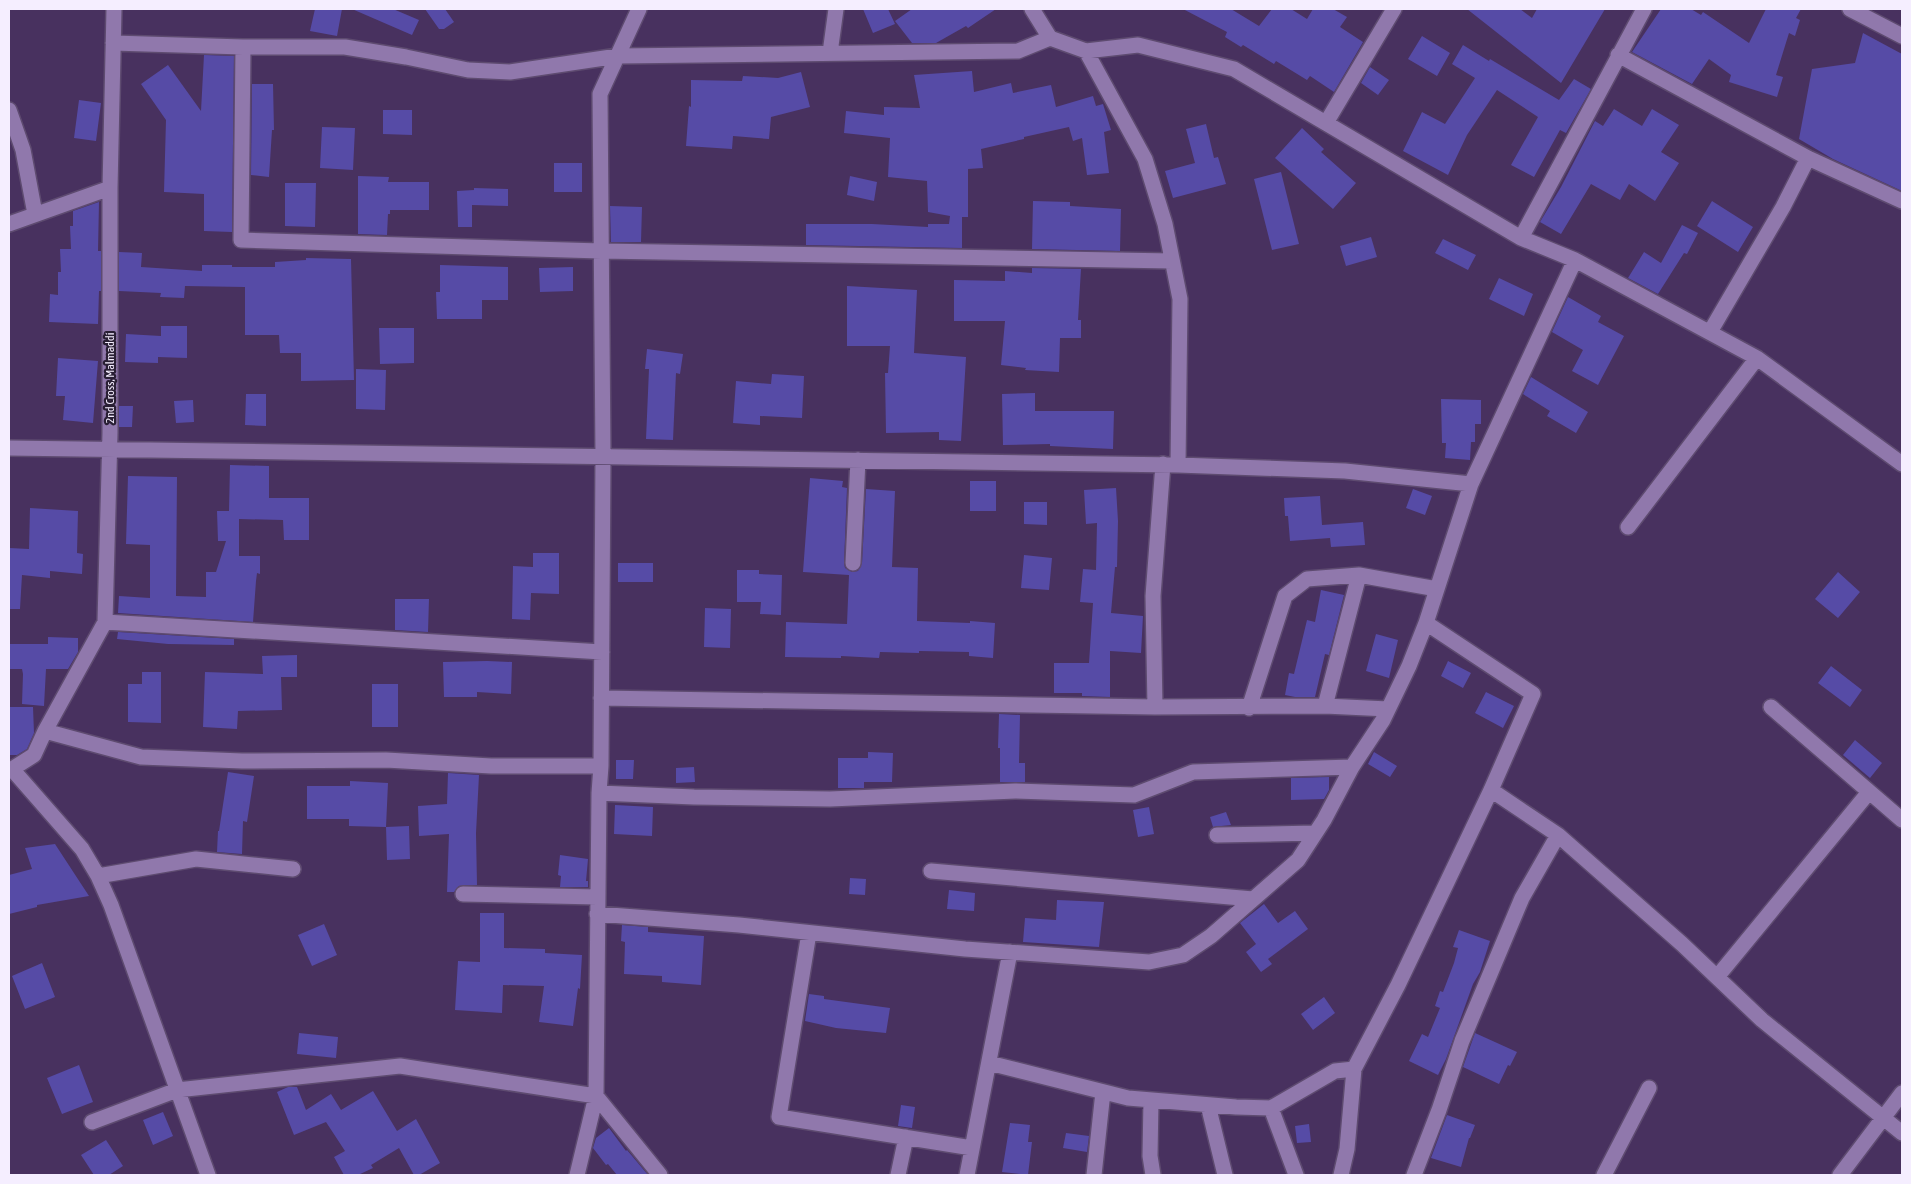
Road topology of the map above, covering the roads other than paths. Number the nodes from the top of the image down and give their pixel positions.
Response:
1 (114, 9) edge
2 (639, 9) edge
3 (836, 9) edge
4 (1032, 9) edge
5 (1394, 9) edge
6 (1644, 9) edge
7 (1850, 9) edge
8 (1902, 36) edge
9 (1050, 38) junction
10 (113, 43) junction
11 (243, 47) junction
12 (1086, 51) junction
13 (830, 53) junction
14 (1618, 55) junction
15 (618, 56) junction
16 (9, 110) edge
17 (1326, 123) junction
18 (1808, 158) junction
19 (110, 188) junction
20 (1902, 201) edge
21 (36, 214) junction
22 (9, 224) edge
23 (1521, 238) junction
24 (602, 251) junction
25 (1575, 260) junction
26 (1172, 261) junction
27 (1710, 332) junction
28 (1757, 358) junction
29 (9, 448) edge
30 (110, 450) junction
31 (603, 456) junction
32 (858, 460) junction
33 (1170, 464) junction
34 (1902, 464) edge
35 (1471, 484) junction
36 (1628, 527) dead end
37 (853, 563) dead end
38 (1359, 575) junction
39 (1437, 589) junction
40 (106, 622) junction
41 (1426, 623) junction
42 (602, 652) junction
43 (601, 698) junction
44 (1325, 706) junction
45 (1155, 707) junction
46 (1771, 707) dead end
47 (1249, 708) junction
48 (1388, 709) junction
49 (45, 731) junction
50 (601, 766) junction
51 (1352, 767) junction
52 (11, 770) edge
53 (1490, 790) junction
54 (1869, 792) junction
55 (599, 793) junction
56 (1902, 820) edge
57 (1315, 833) junction
58 (1217, 835) dead end
59 (1558, 835) junction
60 (293, 869) dead end
61 (932, 871) dead end
62 (98, 876) junction
63 (463, 894) dead end
64 (597, 897) junction
65 (1253, 899) junction
66 (597, 914) junction
67 (808, 933) junction
68 (1010, 952) junction
69 (1717, 977) junction
70 (988, 1063) junction
71 (1354, 1069) junction
72 (1649, 1088) dead end
73 (177, 1090) junction
74 (1103, 1092) junction
75 (1902, 1093) edge
76 (596, 1096) junction
77 (1151, 1100) junction
78 (1208, 1105) junction
79 (1271, 1108) junction
80 (1883, 1117) junction
81 (92, 1122) dead end
82 (1902, 1133) edge
83 (906, 1137) junction
84 (972, 1148) junction
85 (208, 1175) edge
86 (577, 1175) edge
87 (660, 1175) edge
88 (898, 1175) edge
89 (967, 1175) edge
90 (1094, 1175) edge
91 (1153, 1175) edge
92 (1225, 1175) edge
93 (1296, 1175) edge
94 (1340, 1175) edge
95 (1414, 1175) edge
96 (1604, 1175) edge
97 (1840, 1175) edge

1 - 10 street, 2nd Cross, Malmaddi
2 - 15 street
3 - 13 street
4 - 9 street
5 - 17 street
6 - 14 street
7 - 8 street
9 - 12 street
9 - 13 street
10 - 11 street
10 - 19 street, 2nd Cross, Malmaddi
11 - 15 street
11 - 24 street
12 - 17 street
12 - 26 street
13 - 15 street
14 - 18 street
14 - 23 street
15 - 24 street
16 - 21 street
17 - 23 street
18 - 20 street
18 - 27 street
19 - 21 street
19 - 30 street, 2nd Cross, Malmaddi
21 - 22 street
23 - 25 street
24 - 26 street
24 - 31 street
25 - 27 street
25 - 35 street
26 - 33 street
27 - 28 street
28 - 34 street
28 - 36 street
29 - 30 street
30 - 31 street
30 - 40 street, 2nd Cross, Malmaddi
31 - 32 street
31 - 42 street
32 - 33 street
32 - 37 street
33 - 35 street
33 - 45 street
35 - 39 street
38 - 39 street
38 - 44 street
38 - 47 street
39 - 41 street
40 - 42 street
40 - 49 street, 2nd Cross, Malmaddi
41 - 48 street
41 - 53 street
42 - 43 street
43 - 45 street
43 - 50 street
44 - 47 street
44 - 48 street
45 - 47 street
46 - 54 street
48 - 51 street
49 - 50 street
49 - 52 street, 2nd Cross, Malmaddi
50 - 55 street
51 - 55 street
51 - 57 street
52 - 62 street
53 - 59 street
53 - 71 street
54 - 56 street
54 - 69 street
55 - 64 street
57 - 58 street
57 - 65 street
59 - 69 street
59 - 95 street
60 - 62 street
61 - 65 street
62 - 73 street
63 - 64 street
64 - 66 street
65 - 68 street
66 - 67 street
66 - 76 street
67 - 68 street
67 - 83 street
68 - 70 street
69 - 80 street
70 - 74 street
70 - 84 street
71 - 79 street
71 - 94 street
72 - 96 street
73 - 76 street
73 - 81 street
73 - 85 street
74 - 77 street
74 - 90 street
75 - 80 street
76 - 86 street
76 - 87 street
77 - 78 street
77 - 91 street
78 - 79 street
78 - 92 street
79 - 93 street
80 - 82 street
80 - 97 street
83 - 84 street
83 - 88 street
84 - 89 street

